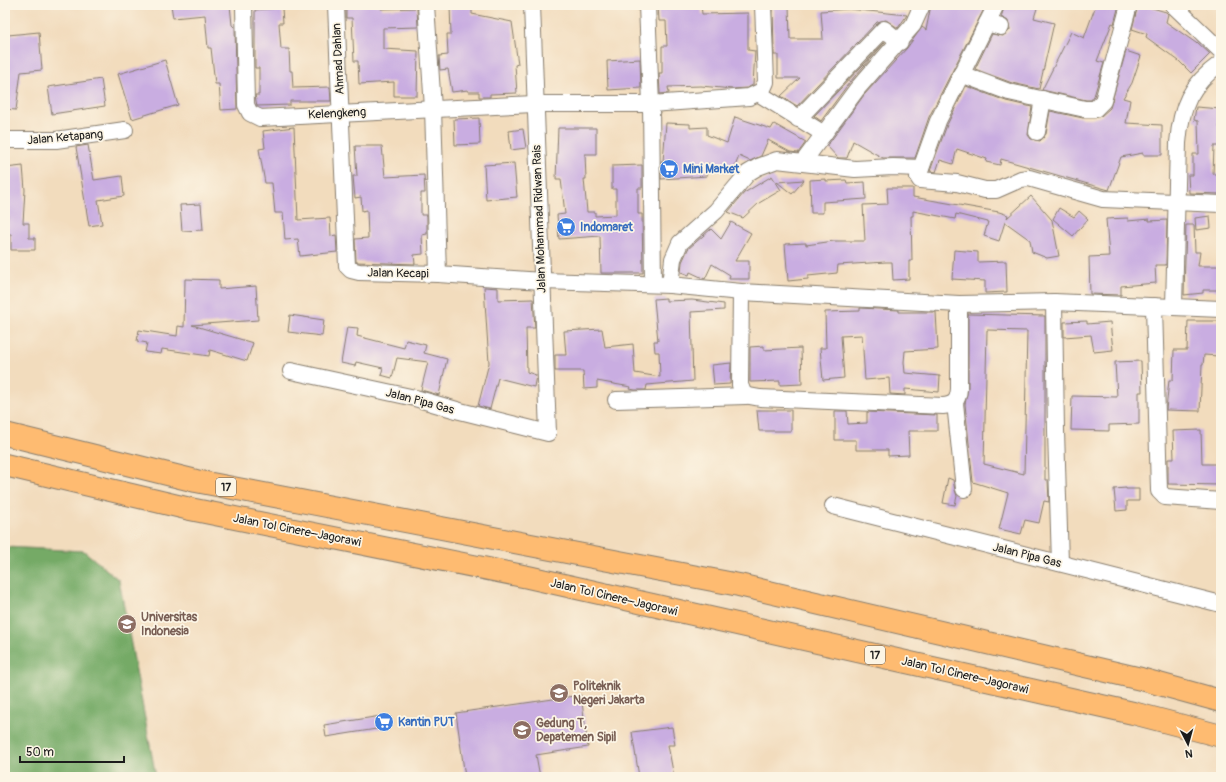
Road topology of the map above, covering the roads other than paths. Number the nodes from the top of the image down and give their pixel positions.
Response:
1 (244, 5) edge
2 (336, 5) edge
3 (426, 5) edge
4 (532, 5) edge
5 (647, 5) edge
6 (763, 5) edge
7 (922, 5) edge
8 (996, 5) edge
9 (1130, 5) edge
10 (1174, 5) edge
11 (900, 42) junction
12 (1221, 51) edge
13 (1221, 63) edge
14 (961, 74) junction
15 (758, 93) junction
16 (1043, 99) junction
17 (534, 104) junction
18 (651, 104) junction
19 (433, 108) junction
20 (341, 113) junction
21 (798, 119) junction
22 (125, 130) dead end
23 (1037, 132) dead end
24 (824, 134) junction
25 (5, 140) edge
26 (803, 162) junction
27 (921, 168) junction
28 (1178, 203) junction
29 (1221, 204) edge
30 (438, 274) junction
31 (542, 281) junction
32 (653, 284) junction
33 (670, 285) junction
34 (741, 292) junction
35 (1054, 302) junction
36 (959, 304) junction
37 (1154, 306) junction
38 (1174, 307) junction
39 (1221, 309) edge
40 (291, 371) dead end
41 (746, 396) junction
42 (616, 400) dead end
43 (955, 403) junction
44 (548, 433) joint
45 (5, 434) edge
46 (5, 465) edge
47 (964, 489) dead end
48 (1221, 501) edge
49 (833, 506) dead end
50 (1060, 563) junction
51 (1221, 604) edge
52 (1221, 701) edge
53 (1221, 736) edge

1 - 20 street, Kelengkeng
2 - 20 street, Ahmad Dahlan
3 - 19 street
4 - 17 street, Jalan Mohammad Ridwan Rais
5 - 18 street
6 - 15 street
7 - 11 street
8 - 14 street
9 - 16 street
10 - 12 street
11 - 21 street
11 - 24 street
13 - 28 street
14 - 16 street
14 - 27 street
15 - 18 street, Kelengkeng
15 - 21 street
16 - 23 street
17 - 18 street, Kelengkeng
17 - 19 street, Kelengkeng
17 - 31 street, Jalan Mohammad Ridwan Rais
18 - 32 street
19 - 20 street, Kelengkeng
19 - 30 street, Jalan Kecapi
20 - 30 street, Jalan Kecapi
21 - 24 street
22 - 25 street, Jalan Ketapang
24 - 26 street
26 - 27 street
26 - 33 street
27 - 28 street
28 - 29 street
28 - 38 street
30 - 31 street
31 - 32 street
31 - 44 street, Jalan Mohammad Ridwan Rais
32 - 33 street
33 - 34 street
34 - 36 street
34 - 41 street
35 - 36 street
35 - 37 street
35 - 50 street
36 - 43 street
37 - 38 street
37 - 48 street
38 - 39 street
40 - 44 street, Jalan Pipa Gas
41 - 42 street
41 - 43 street
43 - 47 street
45 - 52 highway, 17
46 - 53 highway, Jalan Tol Cinere–Jagorawi / 17
49 - 50 street, Jalan Pipa Gas
50 - 51 street, Jalan Pipa Gas

